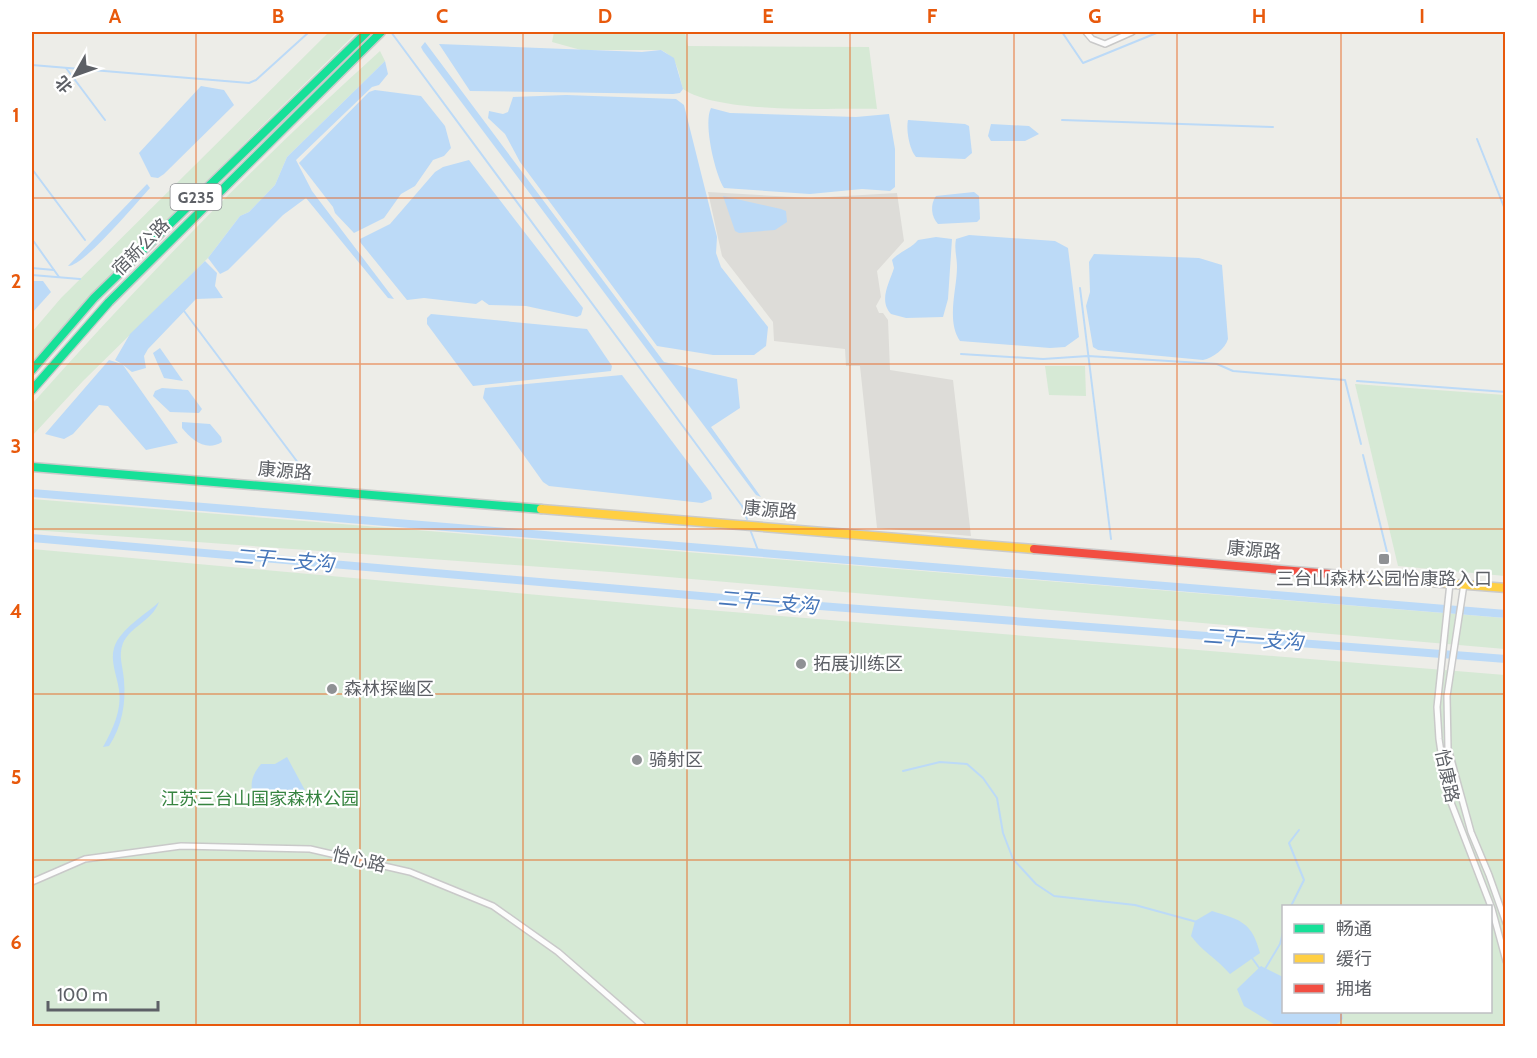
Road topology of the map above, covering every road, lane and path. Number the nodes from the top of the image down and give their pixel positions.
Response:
1 (366, 32) edge
2 (379, 32) edge
3 (1086, 32) edge
4 (1131, 32) edge
5 (32, 370) edge
6 (32, 390) edge
7 (32, 467) edge
8 (1450, 583) junction
9 (1464, 584) junction
10 (1506, 588) edge
11 (32, 882) edge
12 (1490, 905) edge
13 (1492, 909) edge
14 (1506, 923) edge
15 (1506, 961) edge
16 (643, 1026) edge

1 - 5 main road, 宿新公路 / G235
2 - 6 main road, 宿新公路
3 - 4 street
7 - 8 main road, 康源路
8 - 9 main road, 康源路
8 - 12 street, 怡康路
9 - 10 main road, 康源路
9 - 14 street, 怡康路
11 - 16 street, 怡心路
13 - 15 street, 怡康路

